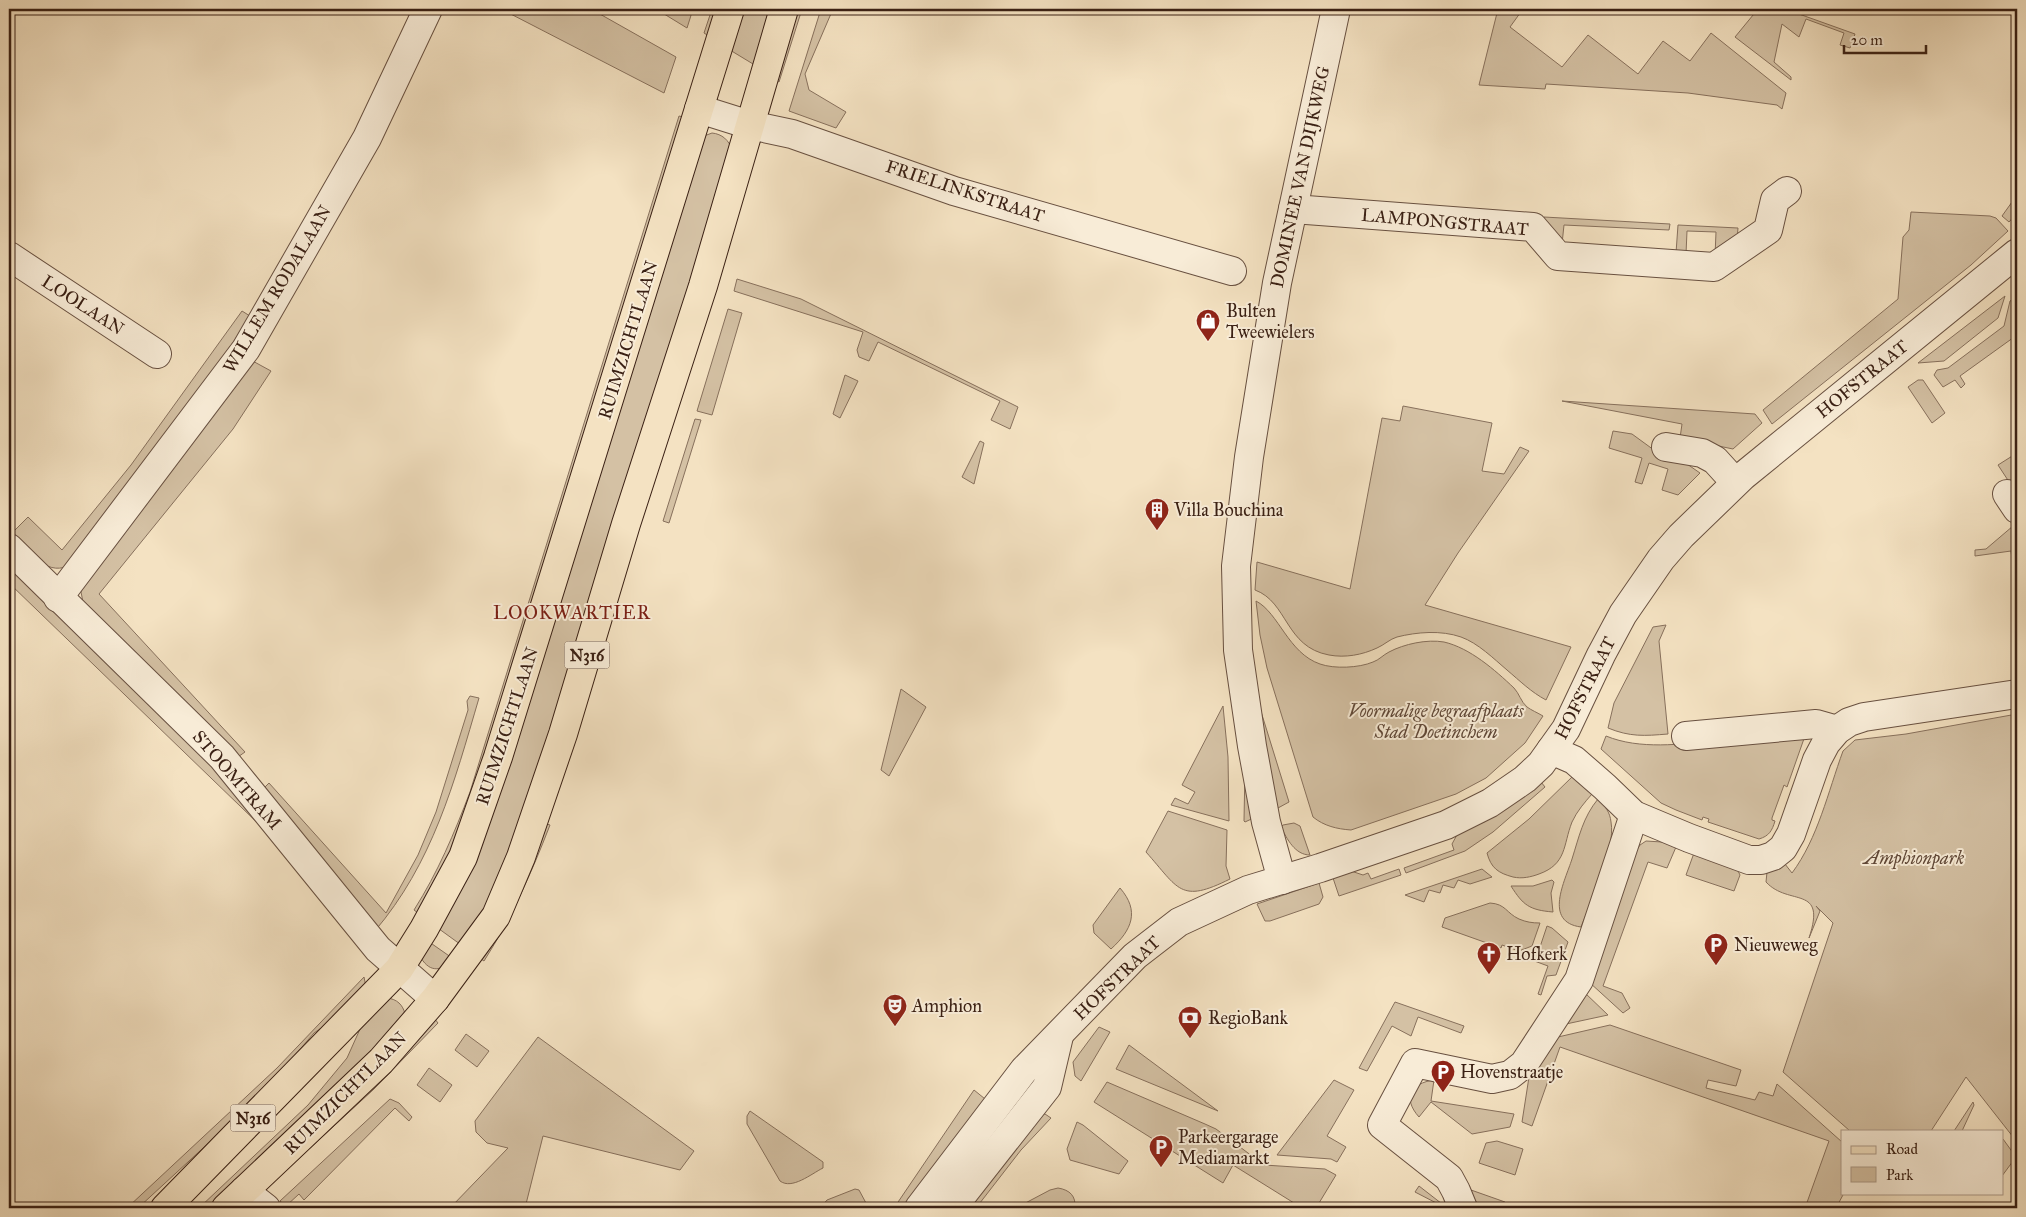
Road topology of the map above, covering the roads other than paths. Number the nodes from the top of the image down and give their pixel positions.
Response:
1 (428, 9) edge
2 (730, 9) edge
3 (784, 9) edge
4 (1336, 9) edge
5 (699, 109) junction
6 (750, 125) junction
7 (1787, 191) dead end
8 (1293, 209) junction
9 (2017, 253) edge
10 (9, 256) edge
11 (1232, 271) dead end
12 (158, 354) dead end
13 (1666, 447) dead end
14 (1735, 482) junction
15 (9, 548) edge
16 (58, 598) junction
17 (2017, 694) edge
18 (1838, 730) junction
19 (1686, 736) dead end
20 (1551, 750) junction
21 (1634, 815) junction
22 (1282, 880) junction
23 (399, 969) junction
24 (435, 999) junction
25 (1060, 1034) junction
26 (235, 1200) edge
27 (164, 1208) edge
28 (266, 1208) edge
29 (919, 1208) edge
30 (952, 1208) edge
31 (1463, 1208) edge

1 - 16 street, WILLEM RODALAAN
2 - 5 main road, RUIMZICHTLAAN / N316
3 - 6 main road, RUIMZICHTLAAN / N316
4 - 8 street, DOMINEE VAN DIJKWEG
5 - 6 street, FRIELINKSTRAAT
5 - 23 main road, RUIMZICHTLAAN / N316
6 - 11 street, FRIELINKSTRAAT
6 - 24 main road, RUIMZICHTLAAN / N316
7 - 8 street, LAMPONGSTRAAT
8 - 22 street, DOMINEE VAN DIJKWEG
9 - 14 street, HOFSTRAAT
10 - 12 street, LOOLAAN
13 - 14 street
14 - 20 street, HOFSTRAAT
15 - 16 street, STOOMTRAM
16 - 23 street, STOOMTRAM
17 - 18 street
18 - 19 street
18 - 21 street
20 - 21 street
20 - 22 street, HOFSTRAAT
21 - 31 street
22 - 25 street, HOFSTRAAT
23 - 24 street, STOOMTRAM
23 - 27 main road, RUIMZICHTLAAN / N316
24 - 26 main road, RUIMZICHTLAAN / N316
25 - 29 street, HOFSTRAAT
25 - 30 street, HOFSTRAAT
26 - 28 street

